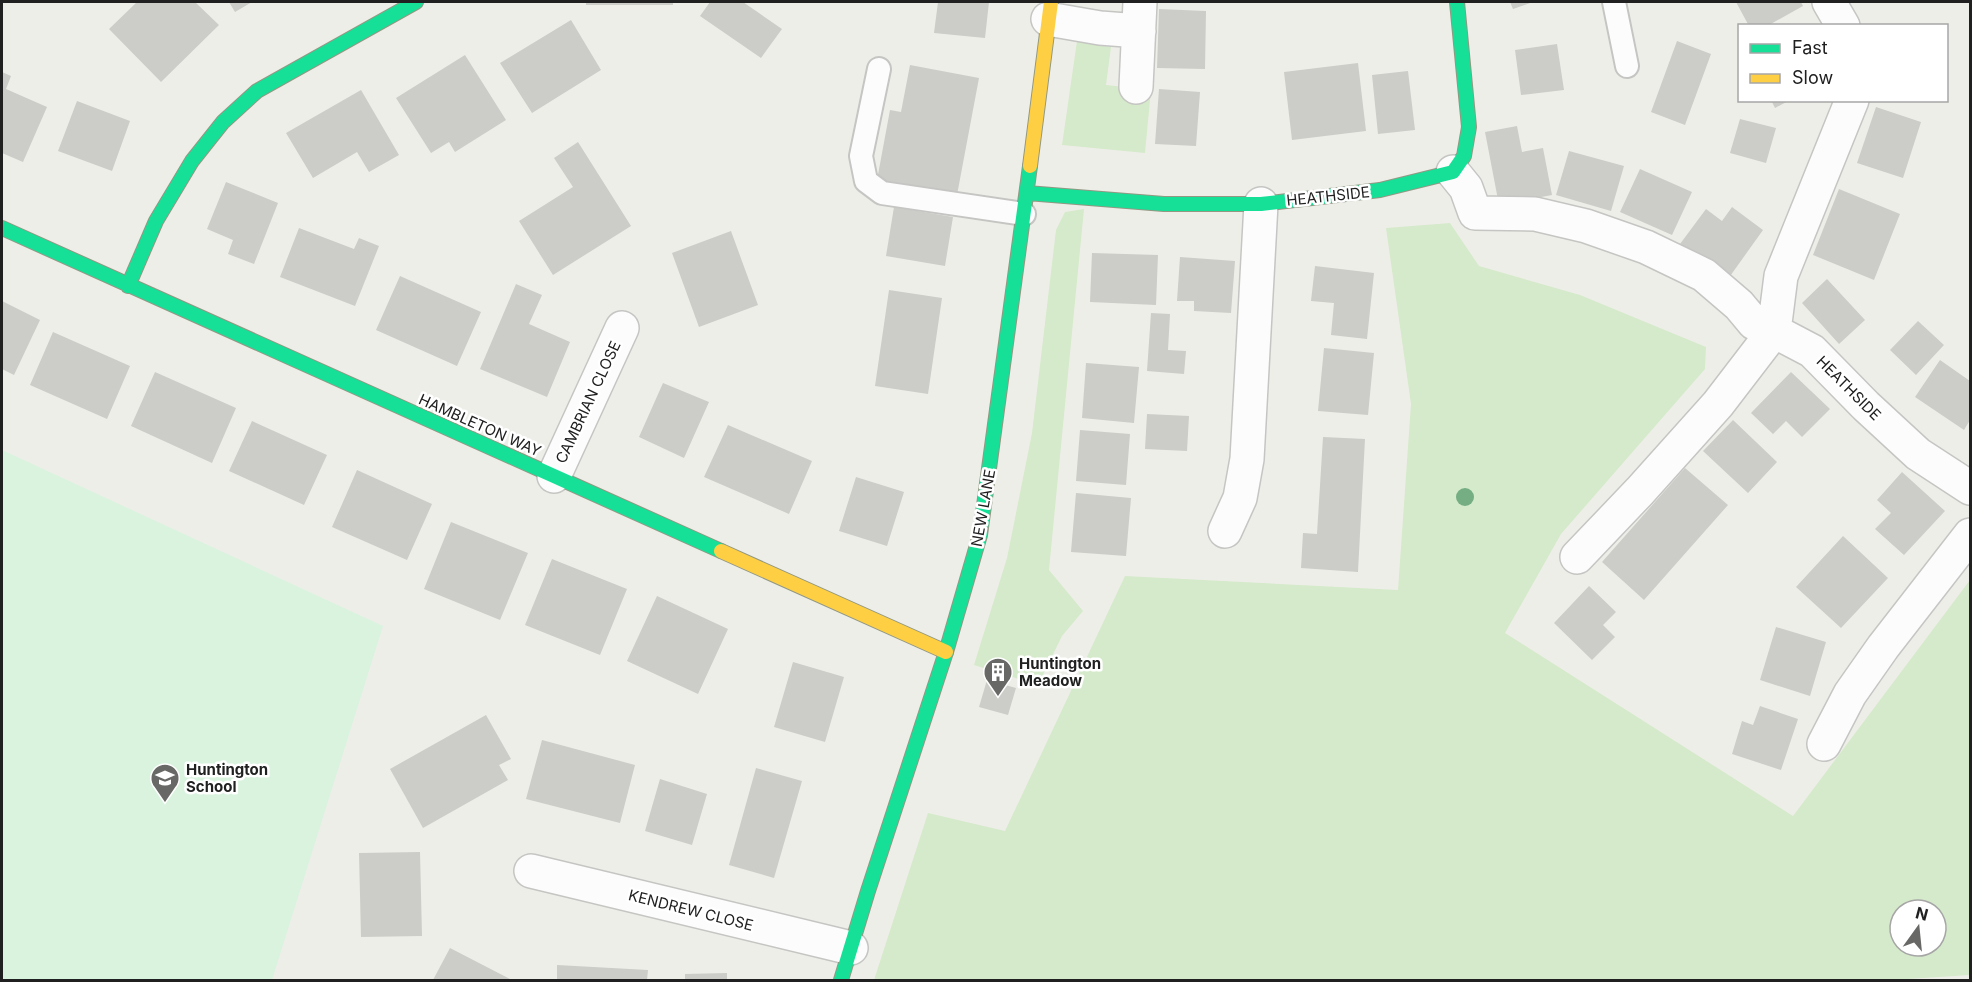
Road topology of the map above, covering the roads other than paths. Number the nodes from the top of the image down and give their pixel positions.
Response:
1 (416, 2) edge
2 (1458, 2) edge
3 (1614, 2) edge
4 (1829, 2) edge
5 (1050, 10) edge
6 (1140, 16) edge
7 (1842, 24) edge
8 (1627, 66) dead end
9 (879, 69) dead end
10 (1136, 87) dead end
11 (1851, 102) edge
12 (1453, 172) junction
13 (1026, 204) junction
14 (1261, 204) junction
15 (2, 228) edge
16 (128, 286) junction
17 (622, 328) dead end
18 (1774, 331) junction
19 (554, 476) junction
20 (1971, 488) edge
21 (1225, 531) dead end
22 (1971, 535) edge
23 (1577, 557) dead end
24 (946, 652) junction
25 (1824, 744) dead end
26 (531, 871) dead end
27 (851, 948) junction
28 (841, 981) edge

1 - 16 street
2 - 12 street
3 - 8 lane
4 - 7 street
5 - 6 street, NEW LANE
5 - 13 street, NEW LANE
6 - 10 street, NEW LANE
9 - 13 lane
11 - 18 street
12 - 14 street, HEATHSIDE
12 - 18 street, HEATHSIDE
13 - 14 street, HEATHSIDE
13 - 24 street, NEW LANE
14 - 21 street
15 - 16 street, HAMBLETON WAY
16 - 19 street, HAMBLETON WAY
17 - 19 street, CAMBRIAN CLOSE
18 - 20 street, HEATHSIDE
18 - 23 street
19 - 24 street, HAMBLETON WAY
22 - 25 street
24 - 27 street, NEW LANE
26 - 27 street, KENDREW CLOSE
27 - 28 street, NEW LANE

